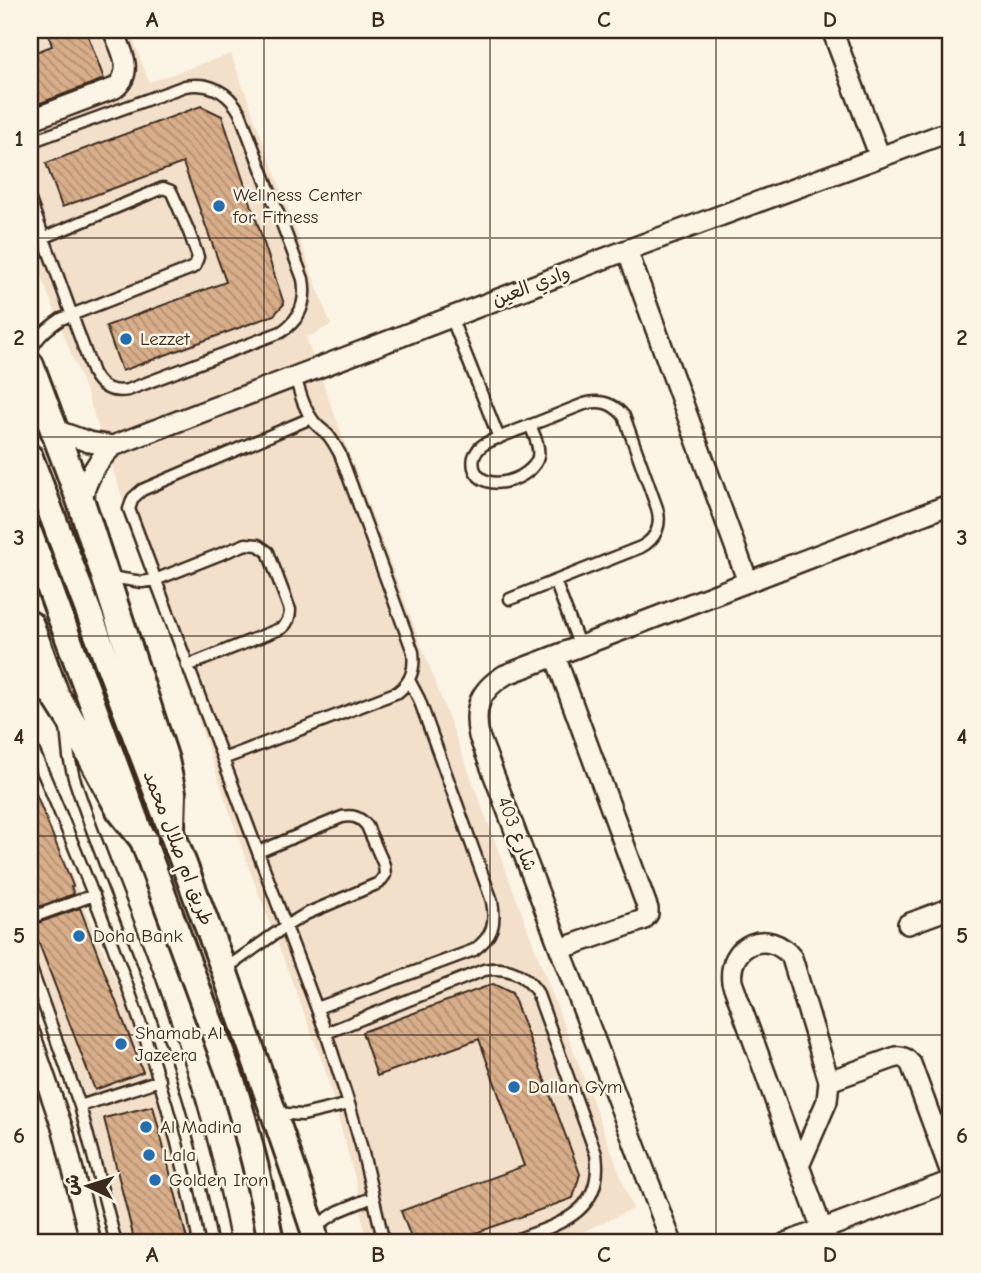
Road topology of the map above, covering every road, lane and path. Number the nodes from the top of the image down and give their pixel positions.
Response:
1 (113, 30) edge
2 (832, 30) edge
3 (30, 120) edge
4 (951, 131) edge
5 (30, 142) edge
6 (880, 157) junction
7 (30, 200) edge
8 (43, 239) junction
9 (30, 241) edge
10 (627, 250) junction
11 (71, 315) junction
12 (451, 317) junction
13 (30, 352) edge
14 (30, 365) edge
15 (295, 377) junction
16 (311, 418) junction
17 (530, 425) junction
18 (55, 430) junction
19 (499, 438) junction
20 (113, 446) junction
21 (30, 457) edge
22 (80, 502) junction
23 (951, 504) edge
24 (30, 535) edge
25 (105, 576) junction
26 (155, 580) junction
27 (555, 581) junction
28 (748, 582) junction
29 (510, 599) dead end
30 (31, 632) edge
31 (580, 647) junction
32 (555, 656) junction
33 (187, 666) junction
34 (409, 680) junction
35 (30, 685) edge
36 (61, 705) junction
37 (30, 743) edge
38 (223, 759) junction
39 (171, 829) junction
40 (144, 839) junction
41 (258, 852) junction
42 (94, 895) junction
43 (951, 908) edge
44 (30, 918) edge
45 (908, 924) dead end
46 (286, 926) junction
47 (561, 950) junction
48 (30, 966) edge
49 (224, 970) junction
50 (317, 1008) junction
51 (326, 1033) junction
52 (30, 1034) edge
53 (160, 1080) junction
54 (829, 1081) junction
55 (349, 1104) junction
56 (80, 1106) junction
57 (275, 1113) junction
58 (799, 1166) junction
59 (951, 1173) edge
60 (951, 1181) edge
61 (373, 1197) junction
62 (822, 1229) junction
63 (314, 1236) edge
64 (91, 1243) edge
65 (116, 1243) edge
66 (199, 1243) edge
67 (224, 1243) edge
68 (271, 1243) edge
69 (384, 1243) edge
70 (507, 1243) edge
71 (672, 1243) edge
72 (786, 1243) edge

1 - 3 street
2 - 6 street
4 - 6 street, وادي العين
5 - 11 lane
6 - 10 street, وادي العين
7 - 8 lane
8 - 9 lane
8 - 11 lane
8 - 11 lane
10 - 12 street, وادي العين
10 - 28 street
11 - 13 lane
12 - 15 street, وادي العين
12 - 19 lane
14 - 18 main road
15 - 16 lane
15 - 20 street, وادي العين
16 - 26 lane
16 - 34 lane
17 - 19 lane
17 - 19 lane
17 - 27 lane
18 - 20 street
18 - 22 main road
20 - 22 street
21 - 39 street, طريق ام صلال محمد
22 - 25 main road
23 - 28 street, شارع 403
24 - 40 street, طريق ام صلال محمد
25 - 26 lane
25 - 39 main road
26 - 33 lane
26 - 33 lane
27 - 29 lane
27 - 31 lane
28 - 31 street, شارع 403
30 - 36 main road
31 - 32 street, شارع 403
32 - 47 street, شارع 403
32 - 47 street
33 - 38 lane
34 - 38 lane
34 - 50 lane
35 - 36 street
36 - 40 main road
36 - 67 lane
37 - 42 lane
38 - 41 lane
39 - 49 street, طريق ام صلال محمد
40 - 68 street, طريق ام صلال محمد
41 - 46 lane
41 - 46 lane
42 - 44 lane
42 - 53 lane
43 - 45 street
46 - 49 lane
46 - 50 lane
47 - 71 street, شارع 403
48 - 56 lane
49 - 57 street, طريق ام صلال محمد
50 - 51 lane
51 - 55 lane
51 - 70 lane
52 - 64 street
53 - 56 lane
53 - 66 lane
54 - 58 street
54 - 58 street
54 - 59 street
55 - 57 lane
55 - 61 lane
56 - 65 lane
57 - 63 street, طريق ام صلال محمد
58 - 62 street
60 - 62 street
61 - 63 lane
61 - 69 lane
62 - 72 street

